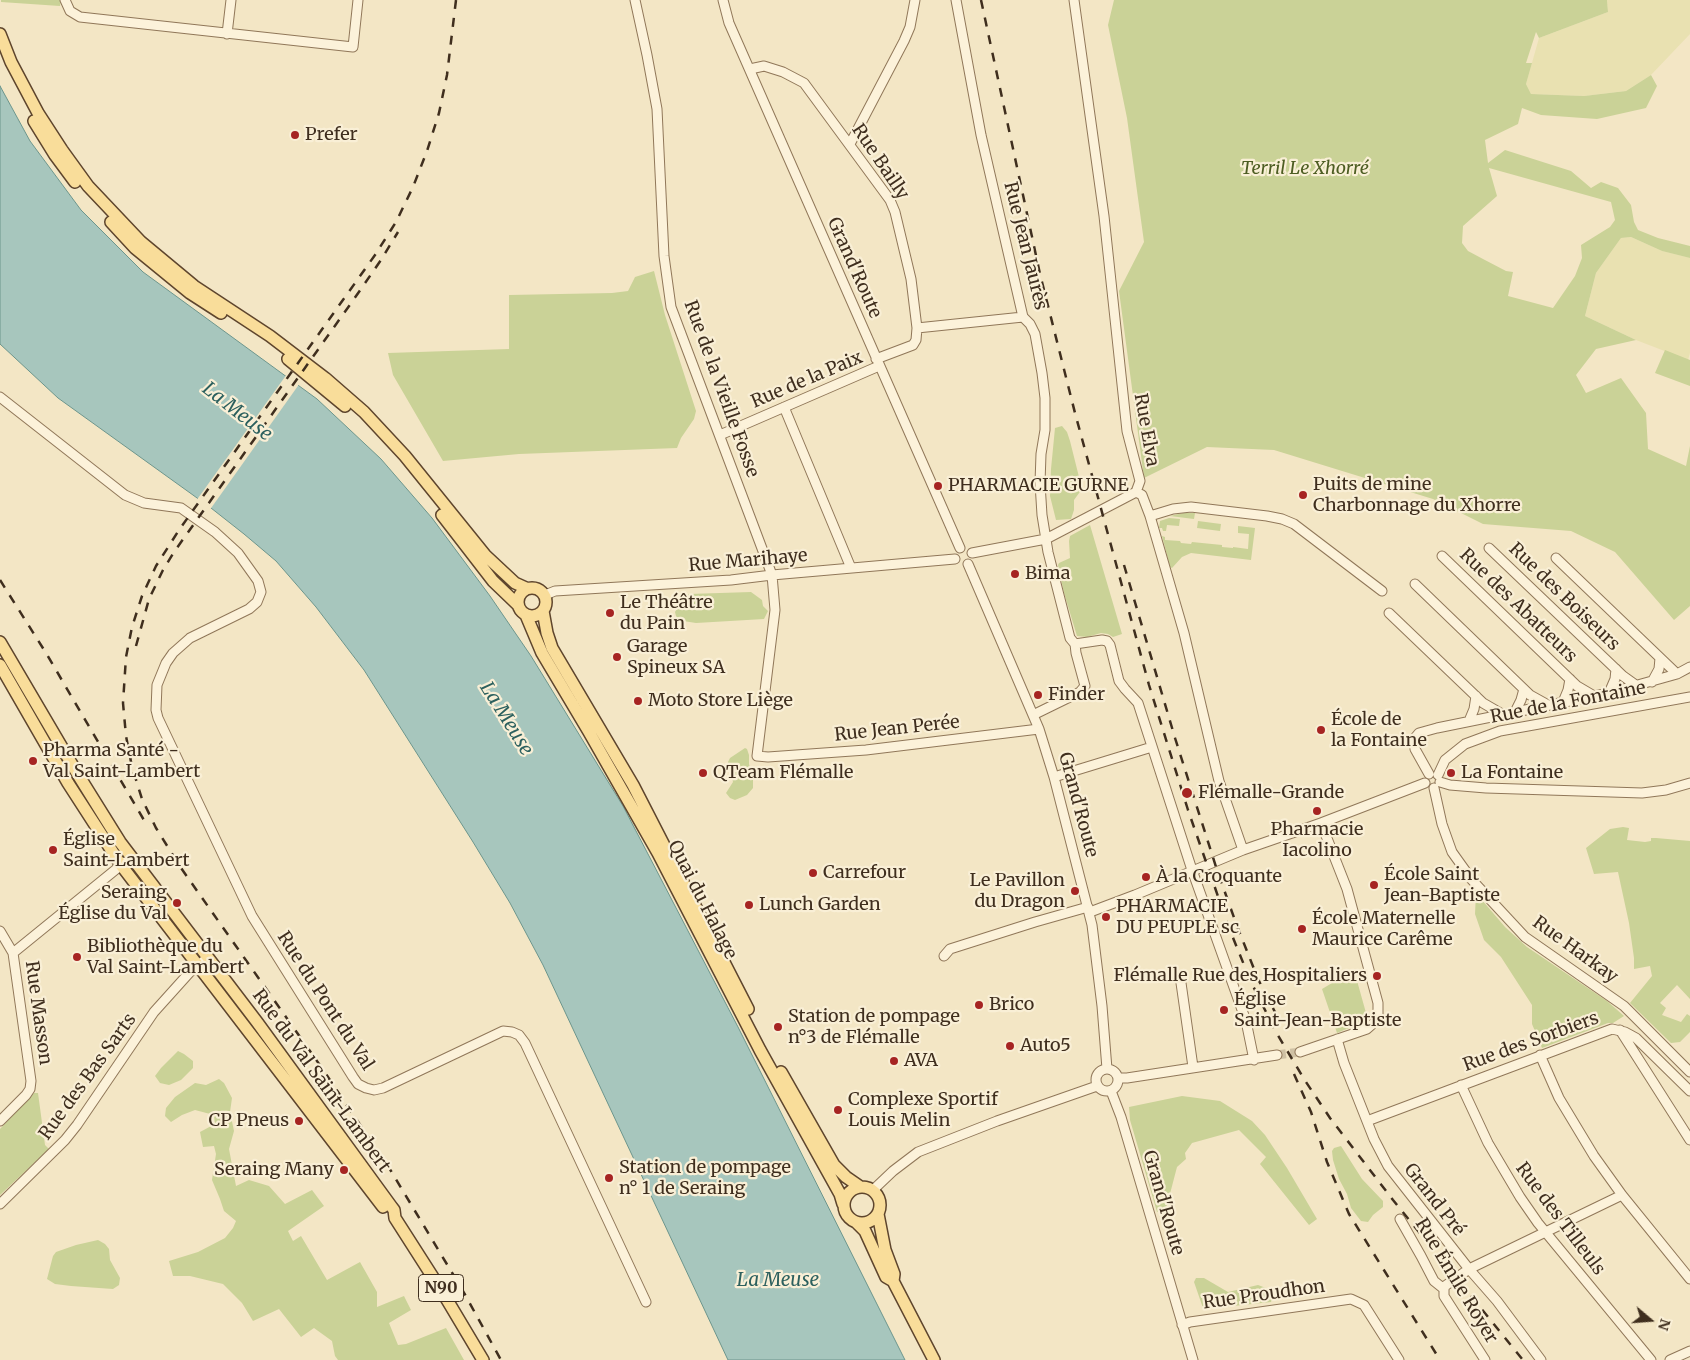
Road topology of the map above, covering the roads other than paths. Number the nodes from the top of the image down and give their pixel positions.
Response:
1 (65, 0) edge
2 (231, 0) edge
3 (358, 0) edge
4 (635, 0) edge
5 (723, 0) edge
6 (915, 0) edge
7 (956, 0) edge
8 (1074, 0) edge
9 (0, 34) edge
10 (227, 34) junction
11 (0, 54) edge
12 (750, 69) junction
13 (850, 144) junction
14 (1023, 317) junction
15 (917, 328) junction
16 (878, 362) junction
17 (0, 396) edge
18 (784, 408) junction
19 (720, 435) junction
20 (1136, 492) junction
21 (1150, 516) junction
22 (1046, 539) junction
23 (960, 548) junction
24 (1489, 548) dead end
25 (972, 553) junction
26 (1442, 556) dead end
27 (955, 558) junction
28 (1556, 558) dead end
29 (968, 564) junction
30 (851, 568) junction
31 (772, 574) junction
32 (1416, 584) dead end
33 (526, 588) junction
34 (1382, 591) dead end
35 (545, 595) junction
36 (518, 604) junction
37 (543, 610) junction
38 (1389, 612) dead end
39 (526, 615) junction
40 (0, 642) edge
41 (1075, 644) junction
42 (1660, 658) junction
43 (0, 665) edge
44 (1690, 668) edge
45 (1616, 670) junction
46 (1677, 674) junction
47 (1570, 679) junction
48 (1652, 682) junction
49 (1637, 686) junction
50 (1524, 689) junction
51 (1609, 693) junction
52 (1476, 696) junction
53 (1594, 696) junction
54 (1690, 697) edge
55 (1563, 702) junction
56 (1548, 705) junction
57 (1515, 712) junction
58 (1502, 714) junction
59 (1033, 715) junction
60 (1469, 721) junction
61 (1039, 729) junction
62 (1152, 747) junction
63 (757, 756) joint
64 (1054, 777) junction
65 (1435, 780) junction
66 (1690, 784) edge
67 (1321, 823) junction
68 (1243, 850) junction
69 (131, 857) junction
70 (121, 865) junction
71 (1192, 870) junction
72 (1089, 909) junction
73 (0, 931) edge
74 (13, 953) junction
75 (944, 956) dead end
76 (207, 958) junction
77 (198, 966) junction
78 (1181, 983) dead end
79 (1620, 1030) junction
80 (1337, 1039) junction
81 (1300, 1052) tunnel mouth
82 (1540, 1055) junction
83 (1278, 1056) tunnel mouth
84 (1254, 1060) junction
85 (1193, 1067) junction
86 (1107, 1069) junction
87 (1690, 1072) edge
88 (1118, 1078) junction
89 (1461, 1085) junction
90 (1097, 1086) junction
91 (1111, 1091) junction
92 (1690, 1091) edge
93 (0, 1121) edge
94 (1367, 1122) junction
95 (1690, 1140) edge
96 (859, 1186) junction
97 (873, 1190) junction
98 (1622, 1195) junction
99 (0, 1204) edge
100 (844, 1204) junction
101 (878, 1214) junction
102 (395, 1218) junction
103 (1400, 1219) dead end
104 (856, 1222) junction
105 (1546, 1232) junction
106 (1469, 1269) junction
107 (1690, 1279) edge
108 (892, 1281) junction
109 (1444, 1288) junction
110 (646, 1302) dead end
111 (1182, 1325) junction
112 (1686, 1355) edge
113 (484, 1360) edge
114 (934, 1360) edge
115 (1193, 1360) edge
116 (1399, 1360) edge
117 (1485, 1360) edge
118 (1541, 1360) edge
119 (1651, 1360) edge
120 (1670, 1360) edge

1 - 10 street
2 - 10 street
3 - 10 street
4 - 19 street, Rue de la Vieille Fosse
5 - 12 street, Grand'Route
6 - 13 street
7 - 14 street, Rue Jean Jaurès
8 - 20 street, Rue Elva
9 - 33 main road
11 - 36 main road
12 - 13 street, Rue Bailly
12 - 16 street, Grand'Route
13 - 15 street, Rue Bailly
14 - 15 street
14 - 22 street, Rue Jean Jaurès
15 - 16 street
16 - 18 street, Rue de la Paix
16 - 23 street, Grand'Route
17 - 110 street, Rue du Pont du Val
18 - 19 street, Rue de la Paix
18 - 30 street
19 - 31 street, Rue de la Vieille Fosse
20 - 21 street, Rue Elva
20 - 22 street
21 - 34 street
21 - 68 street, Rue Elva
22 - 25 street
22 - 41 street, Rue Jean Jaurès
23 - 25 street
23 - 27 street
24 - 45 street, Rue des Boiseurs
25 - 29 street
26 - 47 street, Rue des Abatteurs
27 - 29 street
27 - 30 street, Rue Marihaye
28 - 42 street
29 - 59 street, Grand'Route
30 - 31 street, Rue Marihaye
31 - 35 street, Rue Marihaye
31 - 63 street, Rue de la Vieille Fosse
32 - 50 street
33 - 35 main road
33 - 36 main road
35 - 37 main road
36 - 39 main road
37 - 39 main road
37 - 96 main road, Quai du Halage
38 - 52 street
39 - 100 main road, Quai du Halage
40 - 69 main road, Rue du Val Saint-Lambert / N90
41 - 59 street, Rue Jean Jaurès
41 - 62 street
42 - 46 street
42 - 48 street
43 - 70 main road, Rue du Val Saint-Lambert / N90
44 - 46 street
45 - 49 street, Rue des Boiseurs
45 - 51 street, Rue des Boiseurs
46 - 48 street
47 - 53 street, Rue des Abatteurs
47 - 55 street, Rue des Abatteurs
48 - 49 street
49 - 51 street
50 - 56 street
50 - 57 street
51 - 53 street
52 - 58 street
52 - 60 street
53 - 55 street
54 - 65 street, Rue de la Fontaine
55 - 56 street
56 - 57 street
57 - 58 street
58 - 60 street
59 - 61 street, Grand'Route
60 - 65 street, Rue Harkay
61 - 63 street, Rue Jean Perée
61 - 64 street, Grand'Route
62 - 64 street
62 - 71 street
64 - 72 street, Grand'Route
65 - 66 street
65 - 67 street, Rue de la Fontaine
65 - 87 street, Rue Harkay
67 - 68 street
67 - 80 street
68 - 71 street
69 - 70 street
69 - 76 main road, Rue du Val Saint-Lambert / N90
70 - 74 street
70 - 77 main road, Rue du Val Saint-Lambert / N90
71 - 72 street
71 - 84 street
72 - 75 street
72 - 86 street, Grand'Route
73 - 74 street, Rue Masson
74 - 93 street, Rue Masson
76 - 77 street, Rue des Bas Sarts
76 - 102 main road, Rue du Val Saint-Lambert / N90
77 - 99 street, Rue des Bas Sarts
77 - 102 main road, Rue du Val Saint-Lambert / N90
78 - 85 street
79 - 82 street, Rue des Sorbiers
79 - 92 street, Rue des Sorbiers
79 - 95 street
80 - 81 street
80 - 94 street, Grand Pré
82 - 89 street, Rue des Sorbiers
82 - 98 street
83 - 84 street
84 - 85 street
85 - 88 street
86 - 88 street
86 - 90 street
88 - 91 street
89 - 94 street, Rue des Sorbiers
89 - 105 street, Rue des Tilleuls
90 - 91 street
90 - 97 street
91 - 111 street, Grand'Route
94 - 106 street, Grand Pré
96 - 97 main road, Quai du Halage
96 - 100 main road
97 - 101 main road, Quai du Halage
98 - 105 street
98 - 107 street
100 - 104 main road, Quai du Halage
101 - 104 main road
101 - 108 main road, Quai du Halage
102 - 113 main road, Rue du Val Saint-Lambert / N90
103 - 109 street, Rue Émile Royer
104 - 108 main road, Quai du Halage
105 - 106 street
105 - 119 street, Rue des Tilleuls
106 - 109 street
106 - 118 street, Grand Pré
108 - 114 main road, Quai du Halage
109 - 117 street, Rue Émile Royer
111 - 115 street, Grand'Route
111 - 116 street, Rue Proudhon
112 - 120 street

